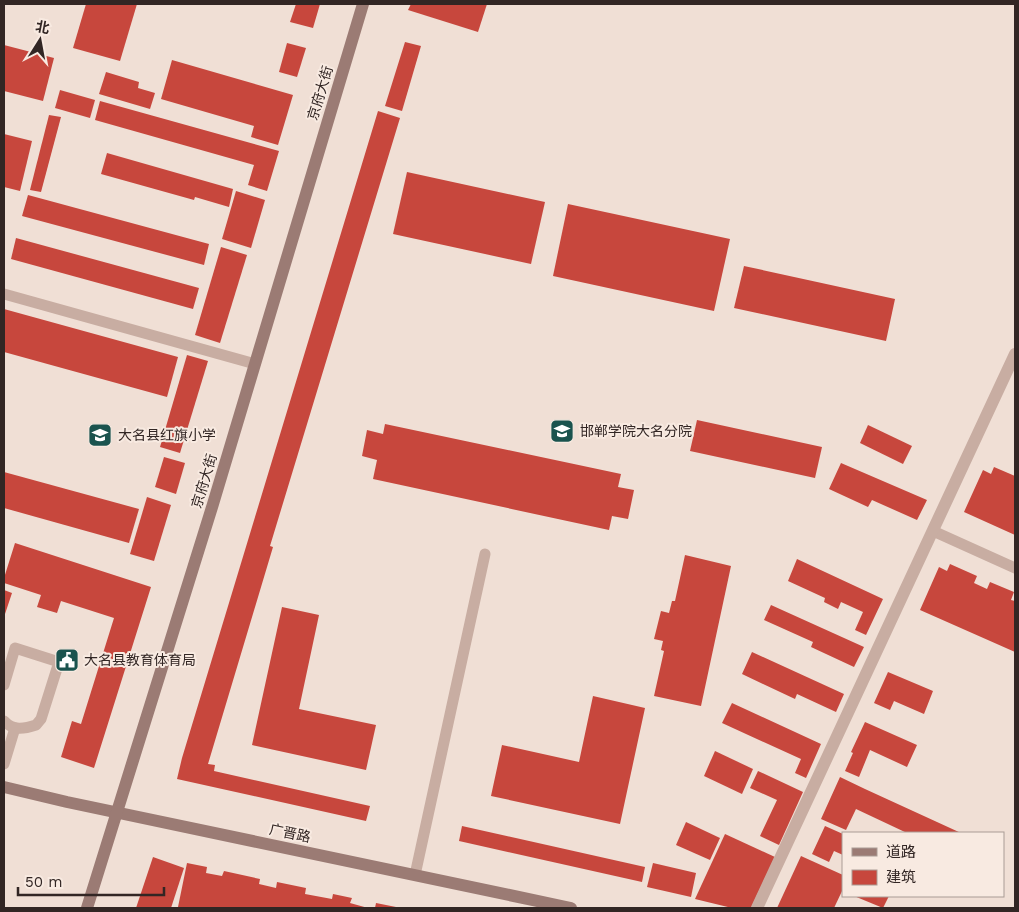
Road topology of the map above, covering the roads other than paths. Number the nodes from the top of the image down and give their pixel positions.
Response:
1 (363, 4) edge
2 (4, 294) edge
3 (1015, 354) edge
4 (255, 364) junction
5 (933, 531) junction
6 (485, 554) dead end
7 (1015, 568) edge
8 (4, 685) edge
9 (4, 721) edge
10 (15, 728) junction
11 (4, 764) edge
12 (4, 786) edge
13 (117, 812) junction
14 (415, 875) junction
15 (87, 908) edge
16 (571, 908) edge
17 (757, 908) edge

1 - 4 street, 京府大街
2 - 4 lane
3 - 5 street
4 - 13 street, 京府大街
5 - 7 lane
5 - 17 street
6 - 14 lane
8 - 10 lane
9 - 10 lane
10 - 11 lane
12 - 13 street, 广晋路
13 - 14 street, 广晋路
13 - 15 street, 京府大街
14 - 16 street, 广晋路

